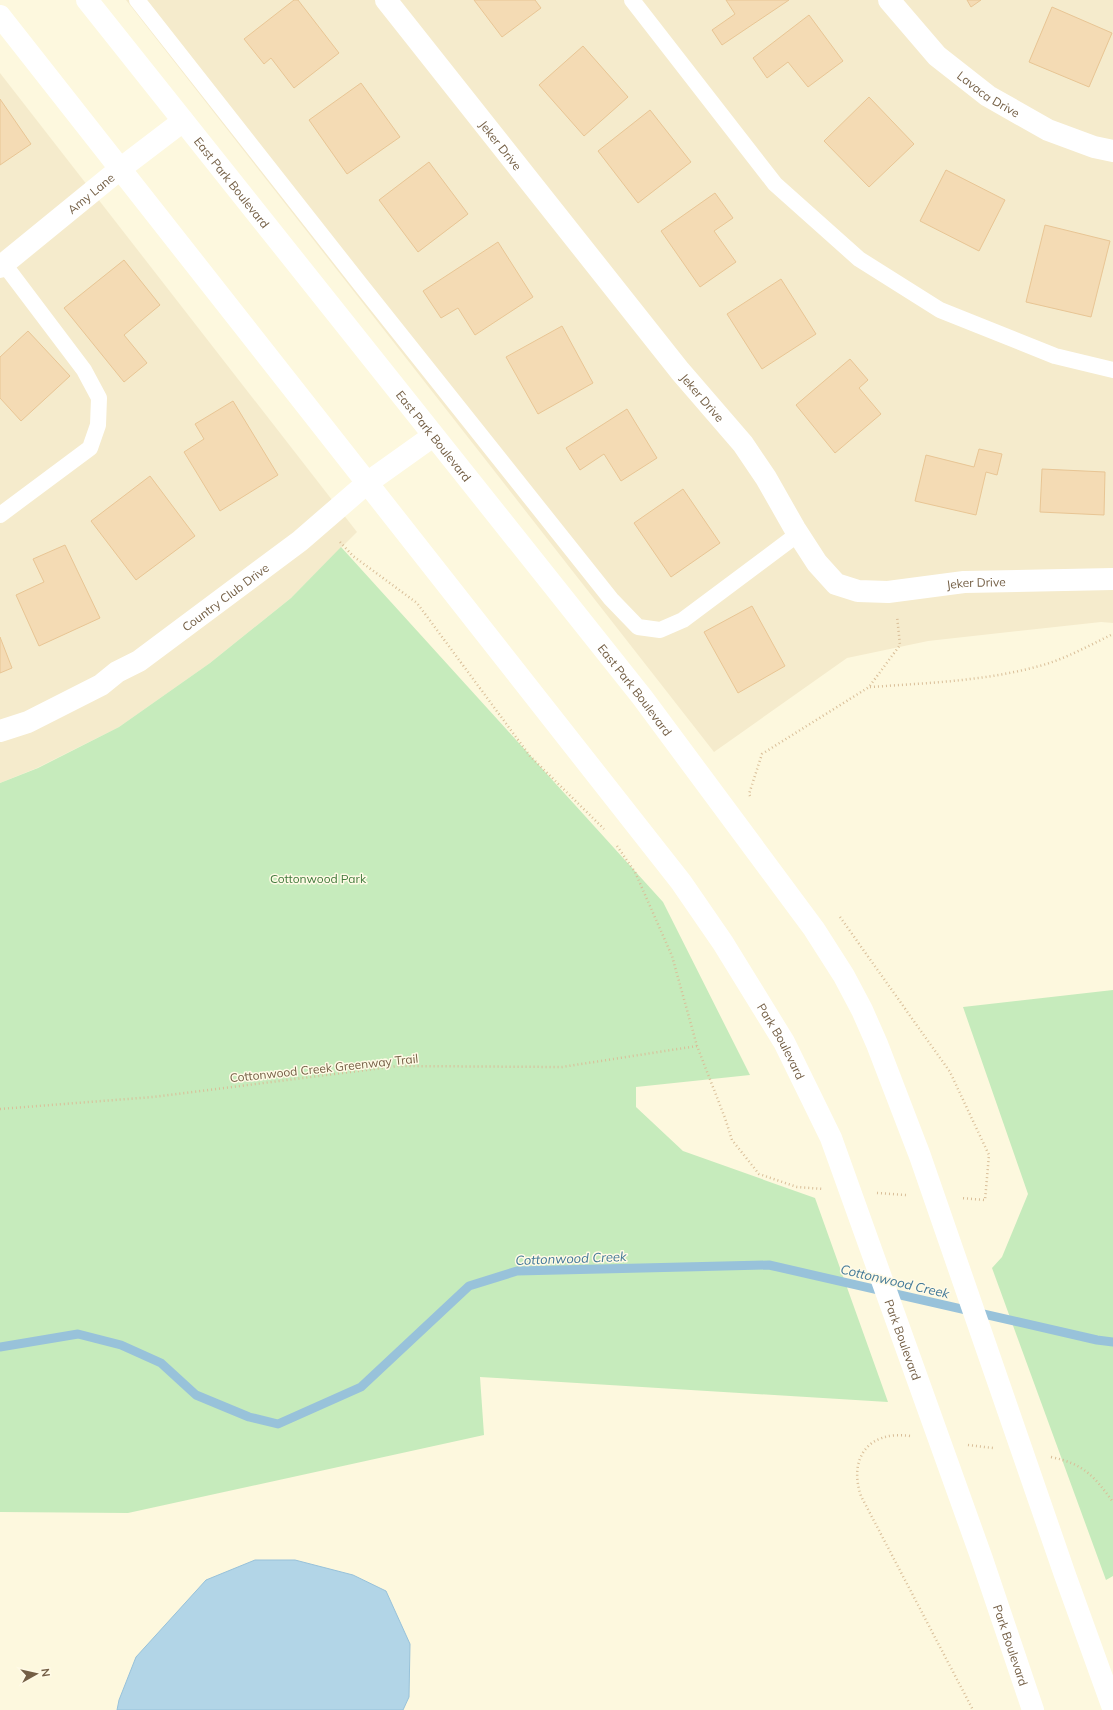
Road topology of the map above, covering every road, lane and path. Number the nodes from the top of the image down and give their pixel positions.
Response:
1 (87, 0) edge
2 (137, 0) edge
3 (386, 0) edge
4 (632, 0) edge
5 (889, 0) edge
6 (0, 16) edge
7 (182, 121) junction
8 (1113, 151) edge
9 (120, 169) junction
10 (2, 265) edge
11 (1113, 370) edge
12 (433, 436) junction
13 (367, 483) junction
14 (0, 515) edge
15 (322, 522) junction
16 (798, 534) junction
17 (1113, 579) edge
18 (895, 591) junction
19 (1113, 634) edge
20 (869, 687) junction
21 (0, 731) edge
22 (753, 801) dead end
23 (608, 833) dead end
24 (613, 840) dead end
25 (839, 916) dead end
26 (697, 1046) junction
27 (0, 1109) edge
28 (829, 1189) dead end
29 (876, 1192) dead end
30 (907, 1195) dead end
31 (954, 1198) dead end
32 (1104, 1490) dead end
33 (1113, 1502) edge
34 (1113, 1708) edge
35 (1032, 1710) edge

1 - 7 main road, East Park Boulevard
2 - 16 lane
3 - 16 main road, Jeker Drive
4 - 11 lane
5 - 8 main road, Lavaca Drive
6 - 9 main road
7 - 9 main road, Amy Lane
7 - 12 main road, East Park Boulevard
9 - 10 main road, Amy Lane
9 - 13 main road
10 - 14 lane
12 - 13 main road, Country Club Drive
12 - 34 main road, East Park Boulevard
13 - 15 main road, Country Club Drive
13 - 35 main road, Park Boulevard
15 - 21 main road, Country Club Drive
15 - 23 path
16 - 18 main road, Jeker Drive
17 - 18 main road, Jeker Drive
18 - 20 path
19 - 20 path
20 - 22 path
24 - 26 path
25 - 31 path
26 - 27 path, Cottonwood Creek Greenway Trail
26 - 28 path
29 - 30 path
32 - 33 path

